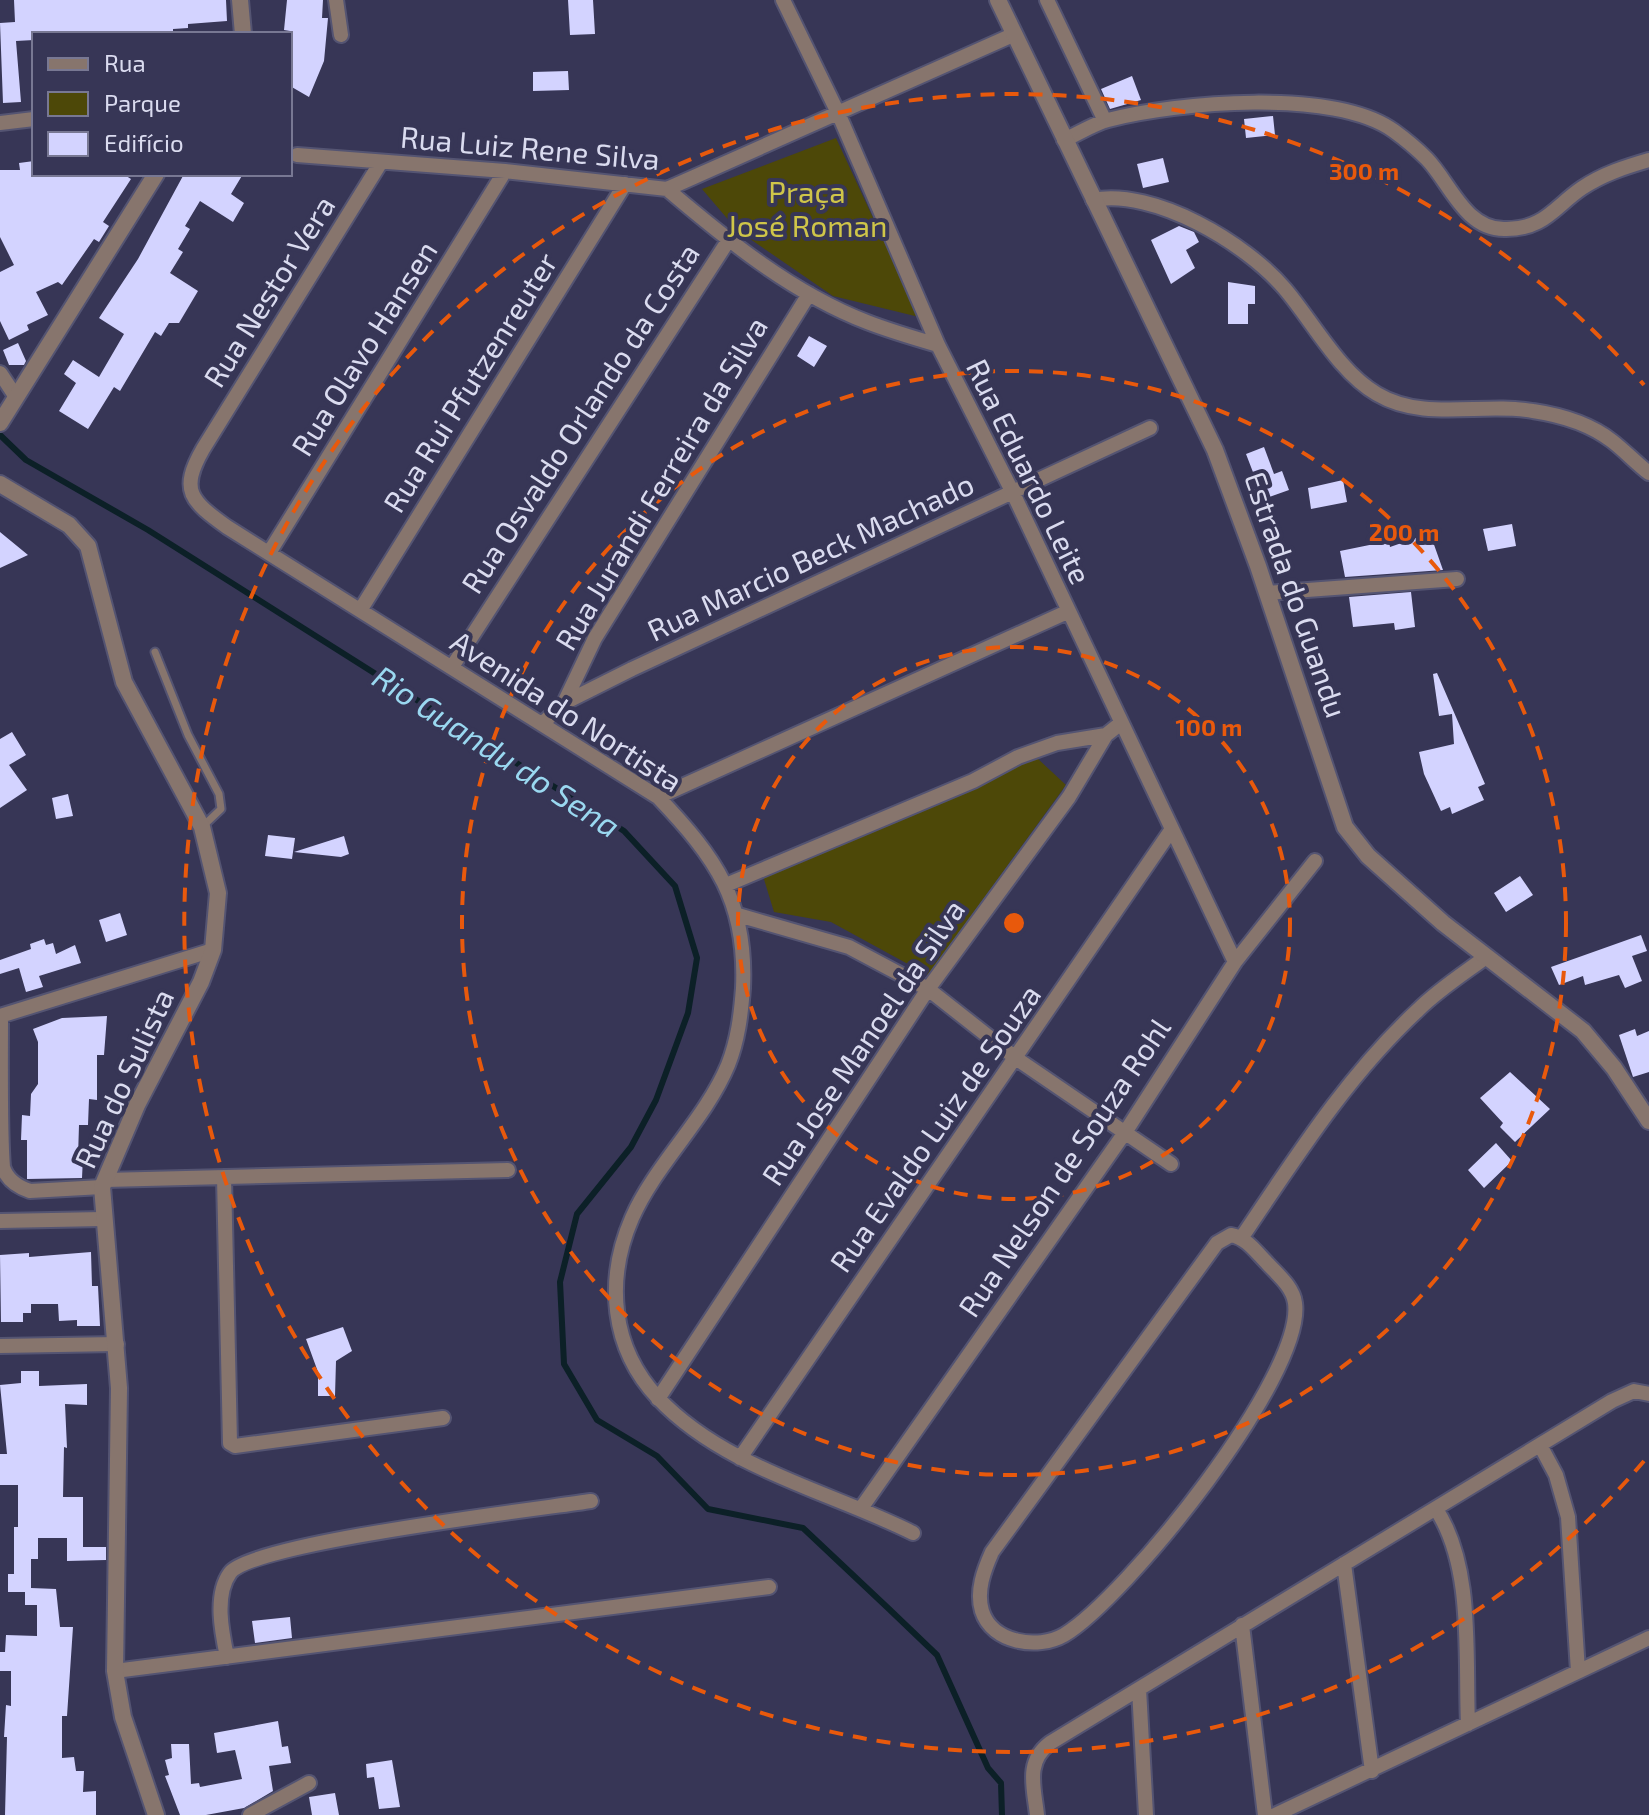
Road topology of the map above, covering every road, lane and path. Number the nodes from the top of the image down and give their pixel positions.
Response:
1 (240, 0) edge
2 (336, 0) edge
3 (783, 0) edge
4 (998, 0) edge
5 (1047, 0) edge
6 (243, 32) edge
7 (1015, 34) junction
8 (341, 35) dead end
9 (839, 115) junction
10 (32, 119) edge
11 (1105, 121) junction
12 (0, 123) edge
13 (1064, 140) junction
14 (297, 155) dead end
15 (1649, 160) edge
16 (381, 162) junction
17 (505, 171) junction
18 (155, 176) edge
19 (625, 184) junction
20 (667, 189) junction
21 (1093, 200) junction
22 (728, 241) junction
23 (809, 294) junction
24 (938, 345) junction
25 (0, 373) edge
26 (8, 410) edge
27 (1150, 428) dead end
28 (203, 449) joint
29 (1649, 473) edge
30 (0, 484) edge
31 (1013, 493) junction
32 (269, 553) junction
33 (1457, 579) dead end
34 (1267, 593) junction
35 (361, 609) junction
36 (1067, 612) junction
37 (155, 652) dead end
38 (452, 667) junction
39 (564, 703) junction
40 (543, 723) junction
41 (1121, 723) junction
42 (1106, 735) junction
43 (658, 797) junction
44 (202, 827) junction
45 (1172, 829) junction
46 (1315, 861) dead end
47 (726, 885) junction
48 (738, 915) junction
49 (213, 950) junction
50 (1486, 957) junction
51 (1235, 962) junction
52 (928, 989) junction
53 (0, 1016) edge
54 (1017, 1059) junction
55 (1649, 1121) edge
56 (1126, 1131) junction
57 (1171, 1164) dead end
58 (508, 1170) dead end
59 (224, 1177) junction
60 (104, 1183) junction
61 (103, 1219) junction
62 (0, 1221) edge
63 (1242, 1237) junction
64 (117, 1344) junction
65 (0, 1346) edge
66 (1649, 1394) edge
67 (658, 1399) junction
68 (443, 1418) dead end
69 (1540, 1445) junction
70 (740, 1458) junction
71 (591, 1501) dead end
72 (862, 1507) junction
73 (1436, 1509) junction
74 (913, 1533) dead end
75 (1344, 1564) junction
76 (769, 1587) dead end
77 (1242, 1625) junction
78 (1649, 1638) edge
79 (227, 1657) junction
80 (115, 1671) junction
81 (1578, 1671) junction
82 (1139, 1689) junction
83 (1468, 1724) junction
84 (1372, 1771) junction
85 (309, 1783) dead end
86 (156, 1815) edge
87 (250, 1815) edge
88 (1037, 1815) edge
89 (1146, 1815) edge
90 (1265, 1815) edge
91 (1275, 1815) edge

1 - 6 street
2 - 8 street
3 - 9 street, Rua Eduardo Leite
4 - 7 street, Estrada do Guandu
5 - 11 street
7 - 9 street, Rua Luiz Rene Silva
7 - 13 street, Estrada do Guandu
9 - 20 street, Rua Luiz Rene Silva
9 - 24 street, Rua Eduardo Leite
10 - 12 street
11 - 13 street
11 - 15 street
13 - 21 street, Estrada do Guandu
14 - 16 street, Rua Luiz Rene Silva
16 - 17 street, Rua Luiz Rene Silva
16 - 28 street, Rua Nestor Vera
17 - 19 street, Rua Luiz Rene Silva
17 - 32 street, Rua Olavo Hansen
18 - 26 street
19 - 20 street, Rua Luiz Rene Silva
19 - 35 street, Rua Rui Pfutzenreuter
20 - 22 street
21 - 29 street
21 - 34 street, Estrada do Guandu
22 - 23 street
22 - 38 street, Rua Osvaldo Orlando da Costa
23 - 24 street
23 - 39 street, Rua Jurandi Ferreira da Silva
24 - 31 street, Rua Eduardo Leite
25 - 26 street
27 - 31 street, Rua Marcio Beck Machado
28 - 32 street, Avenida do Nortista
30 - 44 street, Rua do Sulista
31 - 36 street, Rua Eduardo Leite
31 - 39 street, Rua Marcio Beck Machado
32 - 35 street, Avenida do Nortista
33 - 34 street
34 - 50 street, Estrada do Guandu
35 - 38 street, Avenida do Nortista
36 - 41 street, Rua Eduardo Leite
36 - 43 street
37 - 44 lane
38 - 40 street, Avenida do Nortista
39 - 40 street, Rua Marcio Beck Machado
40 - 43 street, Avenida do Nortista
41 - 42 street, Rua Jose Manoel da Silva
41 - 45 street, Rua Eduardo Leite
42 - 47 street
42 - 52 street, Rua Jose Manoel da Silva
43 - 47 street, Avenida do Nortista
44 - 49 street, Rua do Sulista
45 - 51 street, Rua Eduardo Leite
45 - 54 street, Rua Evaldo Luiz de Souza
46 - 51 street, Rua Nelson de Souza Rohl
47 - 48 street, Avenida do Nortista
48 - 52 street
48 - 67 street, Avenida do Nortista
49 - 53 street
49 - 60 street, Rua do Sulista
50 - 55 street, Estrada do Guandu
50 - 63 street
51 - 56 street, Rua Nelson de Souza Rohl
52 - 54 street
52 - 67 street, Rua Jose Manoel da Silva
53 - 60 street
54 - 56 street
54 - 70 street, Rua Evaldo Luiz de Souza
56 - 57 street
56 - 72 street, Rua Nelson de Souza Rohl
58 - 59 street
59 - 60 street
59 - 68 street
60 - 61 street, Rua do Sulista
61 - 62 street
61 - 64 street, Rua do Sulista
63 - 63 street
64 - 65 street
64 - 80 street, Rua do Sulista
66 - 69 street
67 - 70 street, Avenida do Nortista
69 - 73 street
69 - 81 street
70 - 72 street, Avenida do Nortista
71 - 79 street
72 - 74 street, Avenida do Nortista
73 - 75 street
73 - 83 street
75 - 77 street
75 - 84 street
76 - 79 street
77 - 82 street
77 - 90 street
78 - 81 street
79 - 80 street
80 - 86 street, Rua do Sulista
81 - 83 street
82 - 88 street
82 - 89 street
83 - 84 street
84 - 91 street
85 - 87 street

